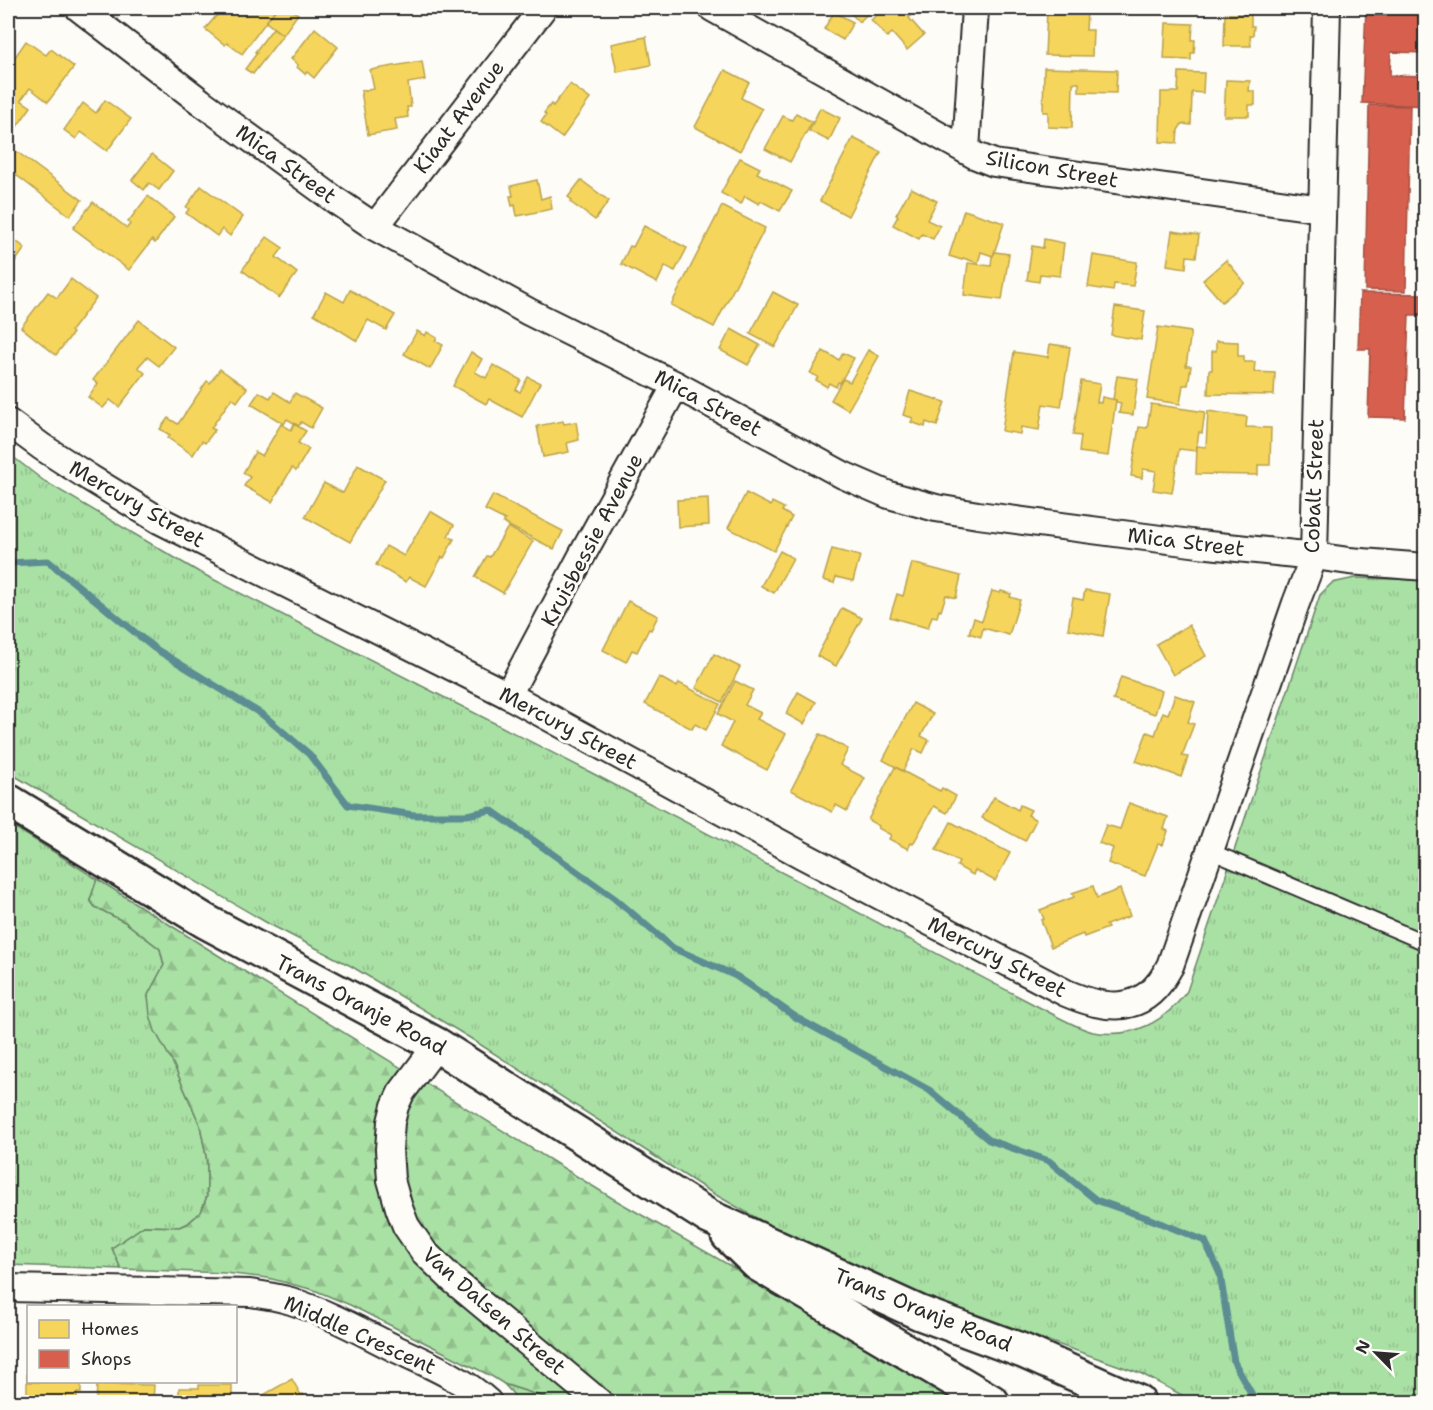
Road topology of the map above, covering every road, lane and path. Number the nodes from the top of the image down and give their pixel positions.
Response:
1 (79, 8) edge
2 (543, 8) edge
3 (712, 8) edge
4 (975, 8) edge
5 (1327, 8) edge
6 (966, 150) junction
7 (1322, 209) junction
8 (375, 227) junction
9 (676, 385) junction
10 (8, 422) edge
11 (1314, 556) junction
12 (1425, 567) edge
13 (508, 695) junction
14 (8, 801) edge
15 (1210, 851) junction
16 (1425, 943) edge
17 (1139, 1000) joint
18 (437, 1045) junction
19 (709, 1217) junction
20 (8, 1288) edge
21 (488, 1402) edge
22 (599, 1402) edge
23 (992, 1402) edge
24 (1137, 1402) edge

1 - 8 street, Mica Street
2 - 8 street, Kiaat Avenue
3 - 6 street, Silicon Street
4 - 6 street
5 - 7 street, Cobalt Street
6 - 7 street, Silicon Street
7 - 11 street, Cobalt Street
8 - 9 street, Mica Street
9 - 11 street, Mica Street
9 - 13 street, Kruisbessie Avenue
10 - 13 street, Mercury Street
11 - 12 street, Mica Street
11 - 15 street, Cobalt Street
13 - 17 street, Mercury Street
14 - 18 main road, Trans Oranje Road
15 - 16 lane
15 - 17 street, Cobalt Street
18 - 19 main road, Trans Oranje Road
18 - 22 street, Van Dalsen Street
19 - 23 main road, Trans Oranje Road
19 - 24 main road, Trans Oranje Road
20 - 21 street, Middle Crescent

